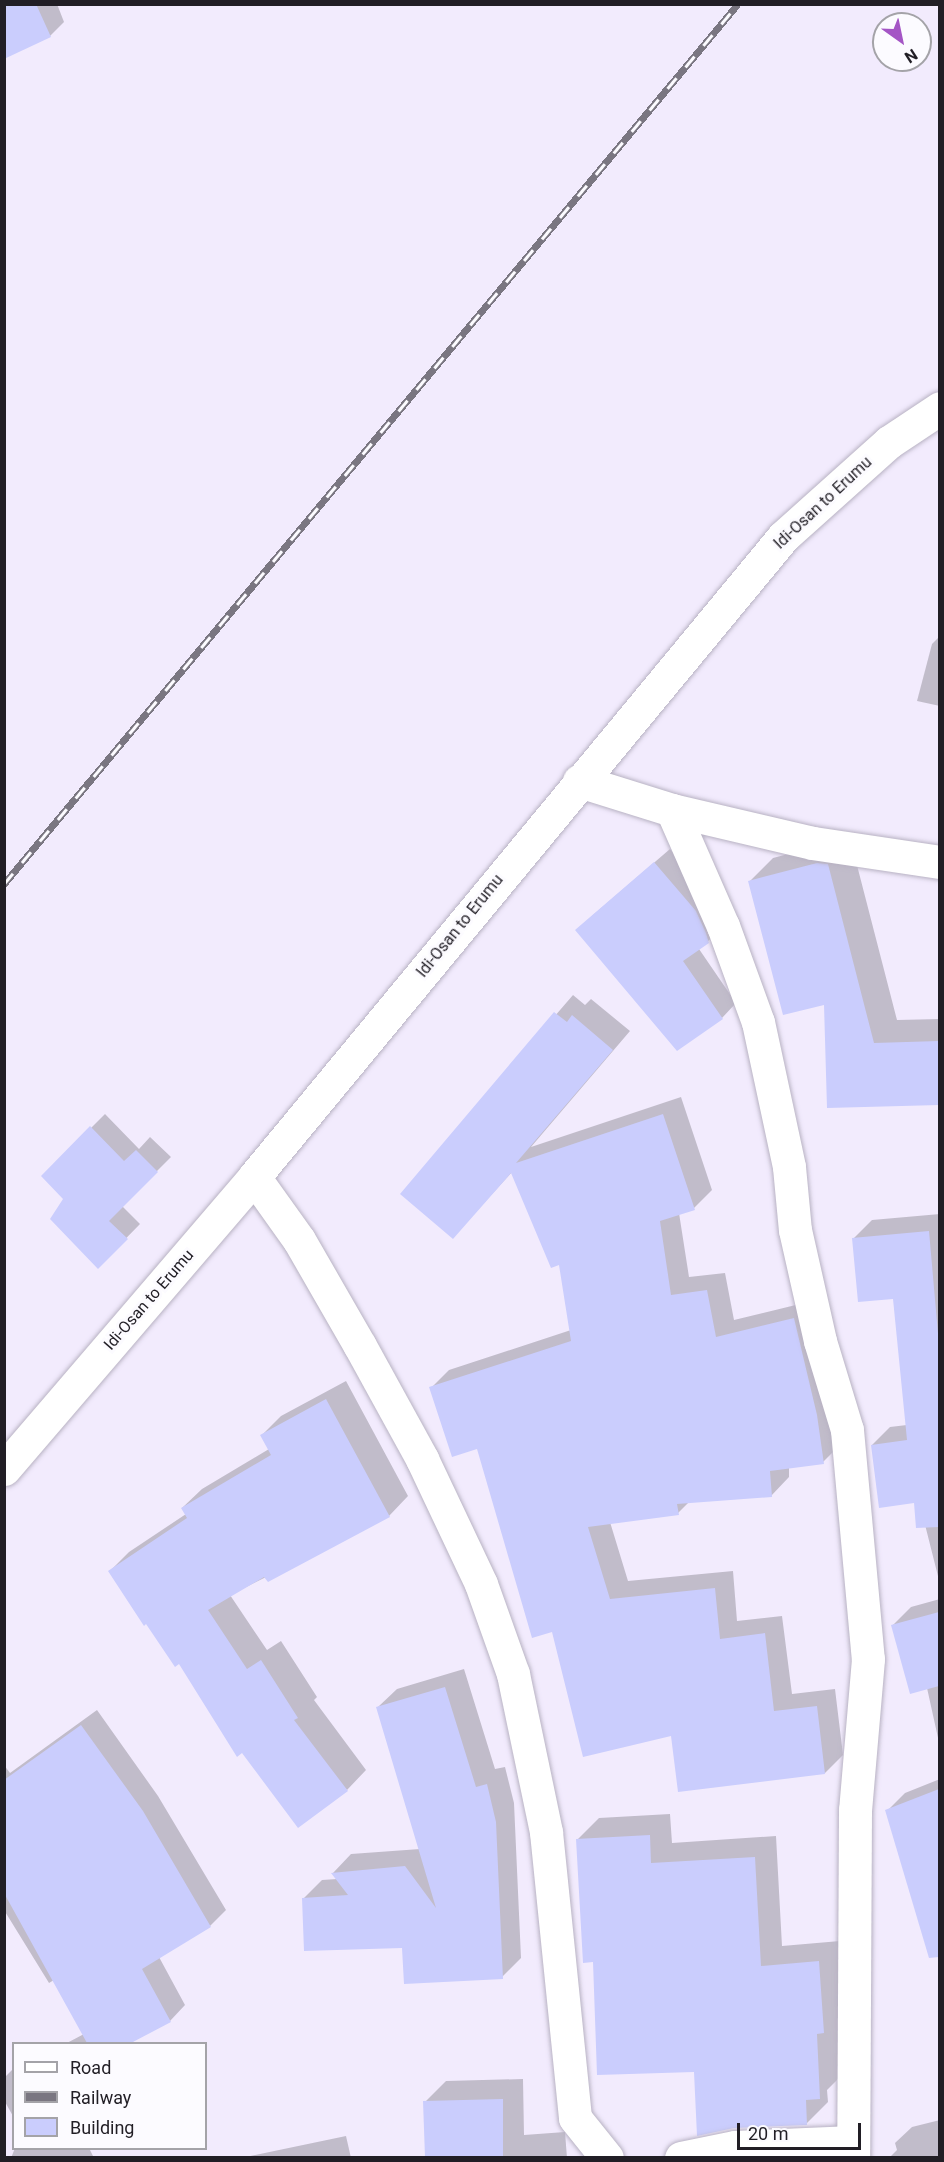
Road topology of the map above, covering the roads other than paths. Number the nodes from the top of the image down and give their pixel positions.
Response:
1 (939, 408) edge
2 (579, 781) junction
3 (672, 810) junction
4 (939, 862) edge
5 (254, 1178) junction
6 (4, 1469) edge
7 (853, 2150) edge
8 (594, 2152) edge
9 (681, 2157) edge

1 - 2 street, Idi-Osan to Erumu
2 - 3 street
2 - 5 street, Idi-Osan to Erumu
3 - 4 street
3 - 7 street
5 - 6 street, Idi-Osan to Erumu
5 - 8 street
7 - 9 street

